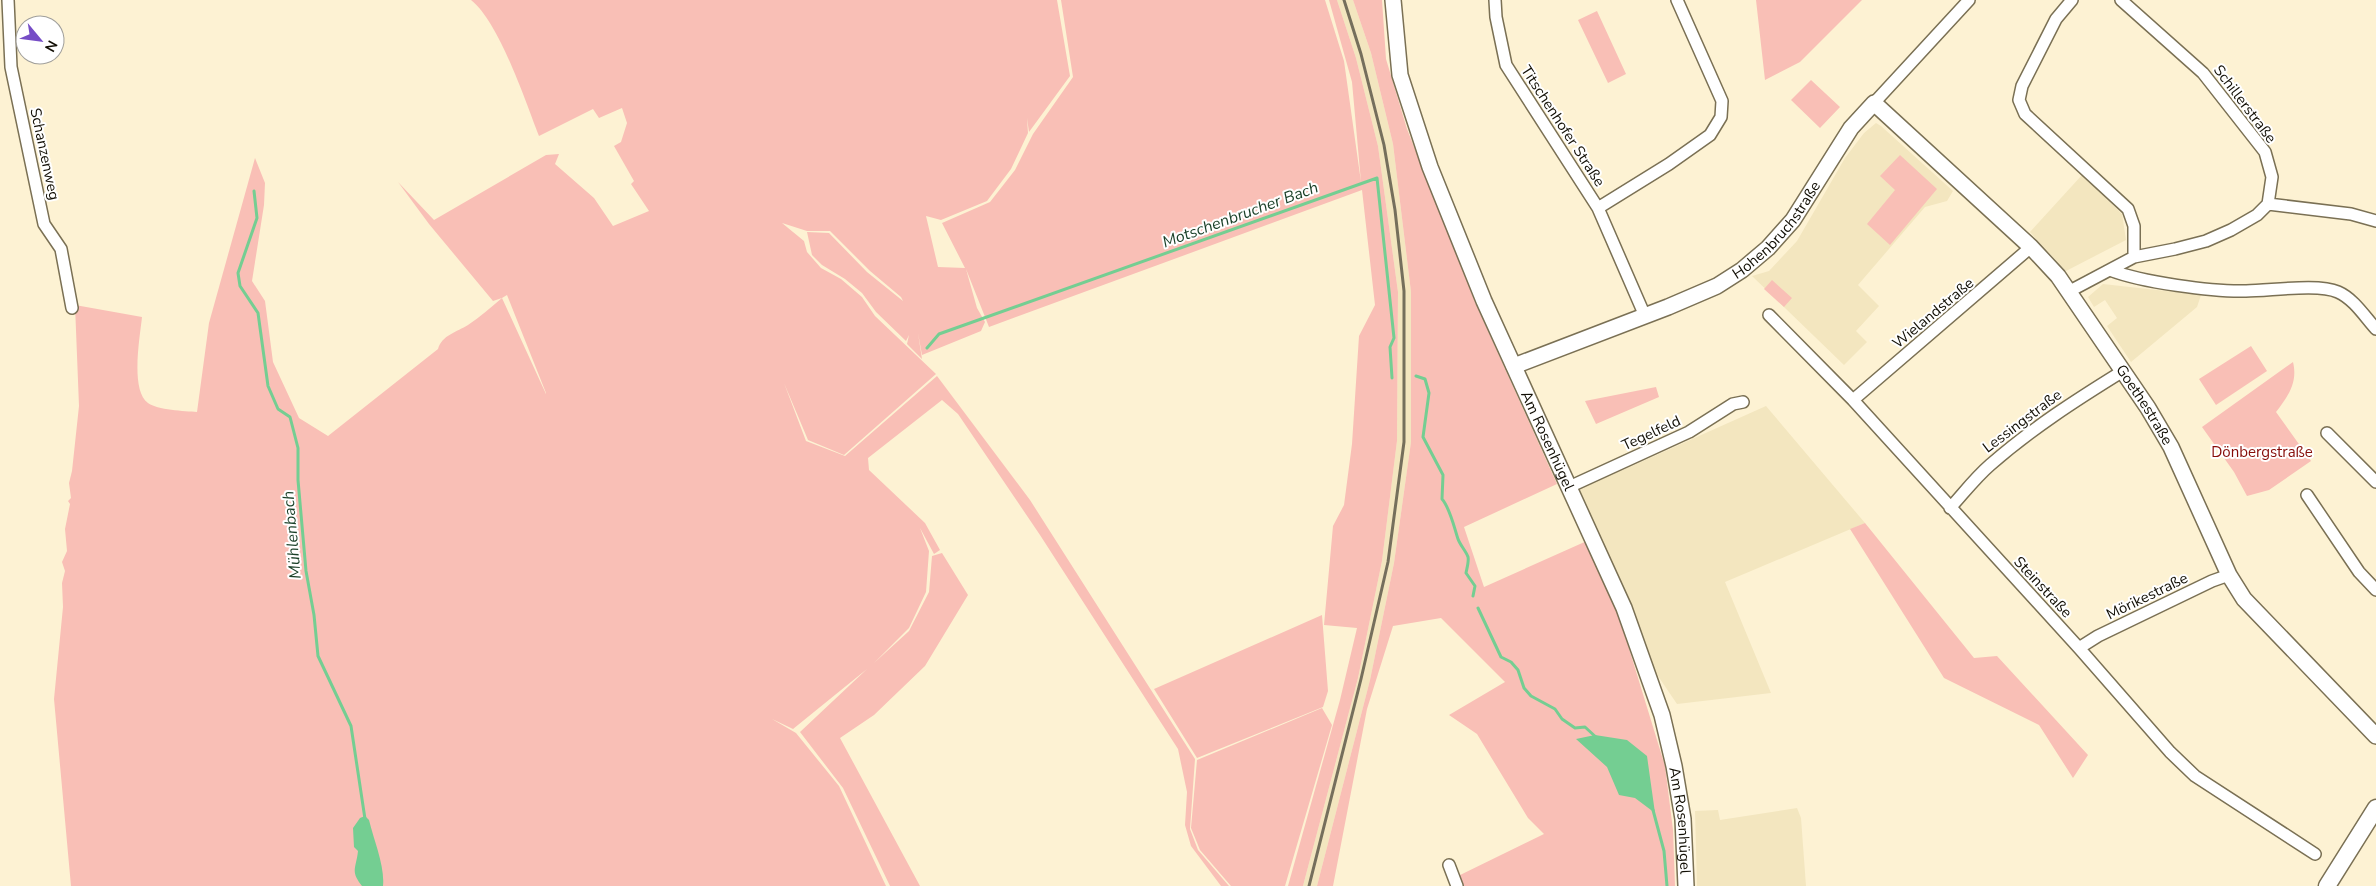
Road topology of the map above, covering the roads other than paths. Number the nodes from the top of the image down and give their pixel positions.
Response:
1 (8, 0) edge
2 (1393, 0) edge
3 (1495, 0) edge
4 (1677, 0) edge
5 (1969, 0) edge
6 (2072, 0) edge
7 (2121, 0) edge
8 (1874, 103) junction
9 (2268, 204) junction
10 (1598, 208) junction
11 (2376, 221) edge
12 (2031, 247) junction
13 (2134, 257) junction
14 (2110, 270) junction
15 (2068, 292) junction
16 (72, 308) dead end
17 (1768, 315) dead end
18 (1645, 316) junction
19 (2376, 329) edge
20 (1514, 366) junction
21 (2123, 372) junction
22 (1853, 400) junction
23 (1743, 402) dead end
24 (2327, 433) dead end
25 (2376, 482) edge
26 (1569, 487) junction
27 (2307, 495) dead end
28 (1950, 508) junction
29 (2229, 575) junction
30 (2376, 590) edge
31 (2080, 648) junction
32 (2376, 736) edge
33 (2376, 808) edge
34 (2315, 854) dead end
35 (1449, 865) dead end
36 (1457, 886) edge
37 (1686, 886) edge
38 (2327, 886) edge

1 - 16 street, Schanzenweg
2 - 20 street, Am Rosenhügel
3 - 10 street, Titschenhofer Straße
4 - 10 street, Titschenhofer Straße
5 - 8 street, Hohenbruchstraße
6 - 13 street
7 - 9 street, Schillerstraße
8 - 12 street, Goethestraße
8 - 18 street, Hohenbruchstraße
9 - 11 street
9 - 13 street
10 - 18 street, Titschenhofer Straße
12 - 15 street, Goethestraße
12 - 22 street, Wielandstraße
13 - 14 street
14 - 15 street
14 - 19 street
15 - 21 street, Goethestraße
17 - 22 street, Steinstraße
18 - 20 street, Hohenbruchstraße
20 - 26 street, Am Rosenhügel
21 - 28 street, Lessingstraße
21 - 29 street, Goethestraße
22 - 28 street, Steinstraße
23 - 26 street, Tegelfeld
24 - 25 street
26 - 37 street, Am Rosenhügel
27 - 30 street
28 - 31 street, Steinstraße
29 - 31 street, Mörikestraße
29 - 32 street, Goethestraße
31 - 34 street, Steinstraße
33 - 38 main road
35 - 36 street

